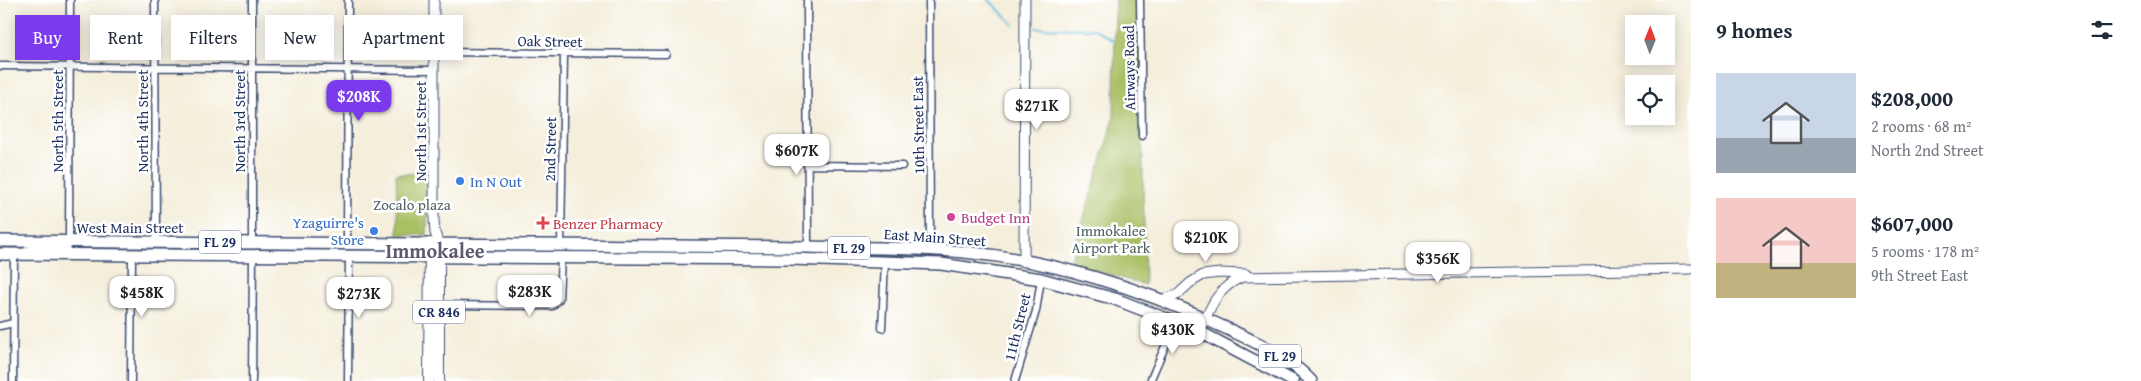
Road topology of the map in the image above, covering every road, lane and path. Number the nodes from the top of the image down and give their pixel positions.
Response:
1 (70, 0) edge
2 (155, 0) edge
3 (252, 0) edge
4 (348, 0) edge
5 (434, 0) edge
6 (807, 0) edge
7 (930, 0) edge
8 (1025, 0) edge
9 (1140, 0) edge
10 (434, 15) edge
11 (463, 52) edge
12 (564, 54) junction
13 (666, 54) dead end
14 (434, 60) edge
15 (0, 66) edge
16 (70, 67) junction
17 (155, 67) junction
18 (252, 68) junction
19 (348, 70) junction
20 (434, 70) junction
21 (1142, 136) dead end
22 (808, 164) junction
23 (902, 166) dead end
24 (435, 240) junction
25 (0, 241) edge
26 (37, 242) junction
27 (69, 242) junction
28 (156, 242) junction
29 (194, 242) junction
30 (252, 242) junction
31 (347, 243) junction
32 (561, 245) junction
33 (808, 247) junction
34 (930, 249) junction
35 (0, 254) edge
36 (18, 255) junction
37 (132, 255) junction
38 (253, 256) junction
39 (349, 257) junction
40 (434, 257) junction
41 (561, 258) junction
42 (807, 260) junction
43 (885, 261) junction
44 (1024, 262) junction
45 (1691, 269) edge
46 (1022, 275) junction
47 (1261, 275) junction
48 (1041, 279) junction
49 (1160, 300) junction
50 (439, 305) junction
51 (1206, 318) junction
52 (1176, 321) junction
53 (13, 323) junction
54 (0, 326) edge
55 (882, 328) dead end
56 (1200, 332) junction
57 (434, 343) junction
58 (1306, 379) edge
59 (12, 381) edge
60 (131, 381) edge
61 (252, 381) edge
62 (348, 381) edge
63 (429, 381) edge
64 (439, 381) edge
65 (1015, 381) edge
66 (1150, 381) edge
67 (1293, 381) edge

1 - 16 street, North 5th Street
2 - 17 street, North 4th Street
3 - 18 street, North 3rd Street
4 - 19 street
5 - 10 main road, North 1st Street
6 - 22 street
7 - 34 street, 10th Street East
8 - 44 main road
9 - 21 street, Airways Road
11 - 12 street, Oak Street
12 - 13 street, Oak Street
12 - 32 street, 2nd Street
14 - 20 main road, North 1st Street
15 - 16 street
16 - 17 street
16 - 27 street, North 5th Street
17 - 18 street
17 - 28 street, North 4th Street
18 - 19 street
18 - 30 street, North 3rd Street
19 - 20 street
19 - 31 street
20 - 24 main road, North 1st Street
22 - 23 street
22 - 33 street
24 - 31 highway, West Main Street / FL 29
24 - 32 highway, East Main Street / FL 29
24 - 40 main road, CR 846
25 - 26 highway, West Main Street / FL 29
26 - 27 highway, West Main Street / FL 29
26 - 36 highway
27 - 28 highway, West Main Street / FL 29
27 - 36 main road
28 - 29 highway, West Main Street / FL 29
29 - 30 highway, West Main Street / FL 29
29 - 37 main road
30 - 31 highway, West Main Street / FL 29
30 - 38 highway
32 - 33 highway, East Main Street / FL 29
32 - 41 highway
33 - 34 highway, East Main Street / FL 29
33 - 42 highway
34 - 44 highway, East Main Street / FL 29
35 - 36 highway, West Main Street / FL 29
36 - 37 highway, West Main Street / FL 29
36 - 53 street
37 - 38 highway, West Main Street / FL 29
37 - 60 street
38 - 39 highway, West Main Street / FL 29
38 - 61 street
39 - 40 highway, West Main Street / FL 29
39 - 62 street
40 - 41 highway, East Main Street / FL 29
40 - 50 main road, CR 846
40 - 57 main road, CR 846
41 - 42 highway, East Main Street / FL 29
41 - 50 street
42 - 43 highway, East Main Street / FL 29
43 - 46 highway, East Main Street / FL 29
43 - 55 street
44 - 46 highway
44 - 49 highway, East Main Street / FL 29
45 - 47 main road
46 - 48 highway, East Main Street / FL 29
47 - 49 main road
47 - 51 main road
48 - 52 highway, East Main Street / FL 29
48 - 65 street, 11th Street
49 - 51 highway, East Main Street / FL 29
50 - 57 main road, CR 846
51 - 56 main road
51 - 58 highway, East Main Street / FL 29
52 - 56 highway, East Main Street / FL 29
52 - 66 street
53 - 54 street
53 - 59 street
56 - 67 highway, East Main Street / FL 29
57 - 63 main road, CR 846
57 - 64 main road, CR 846

